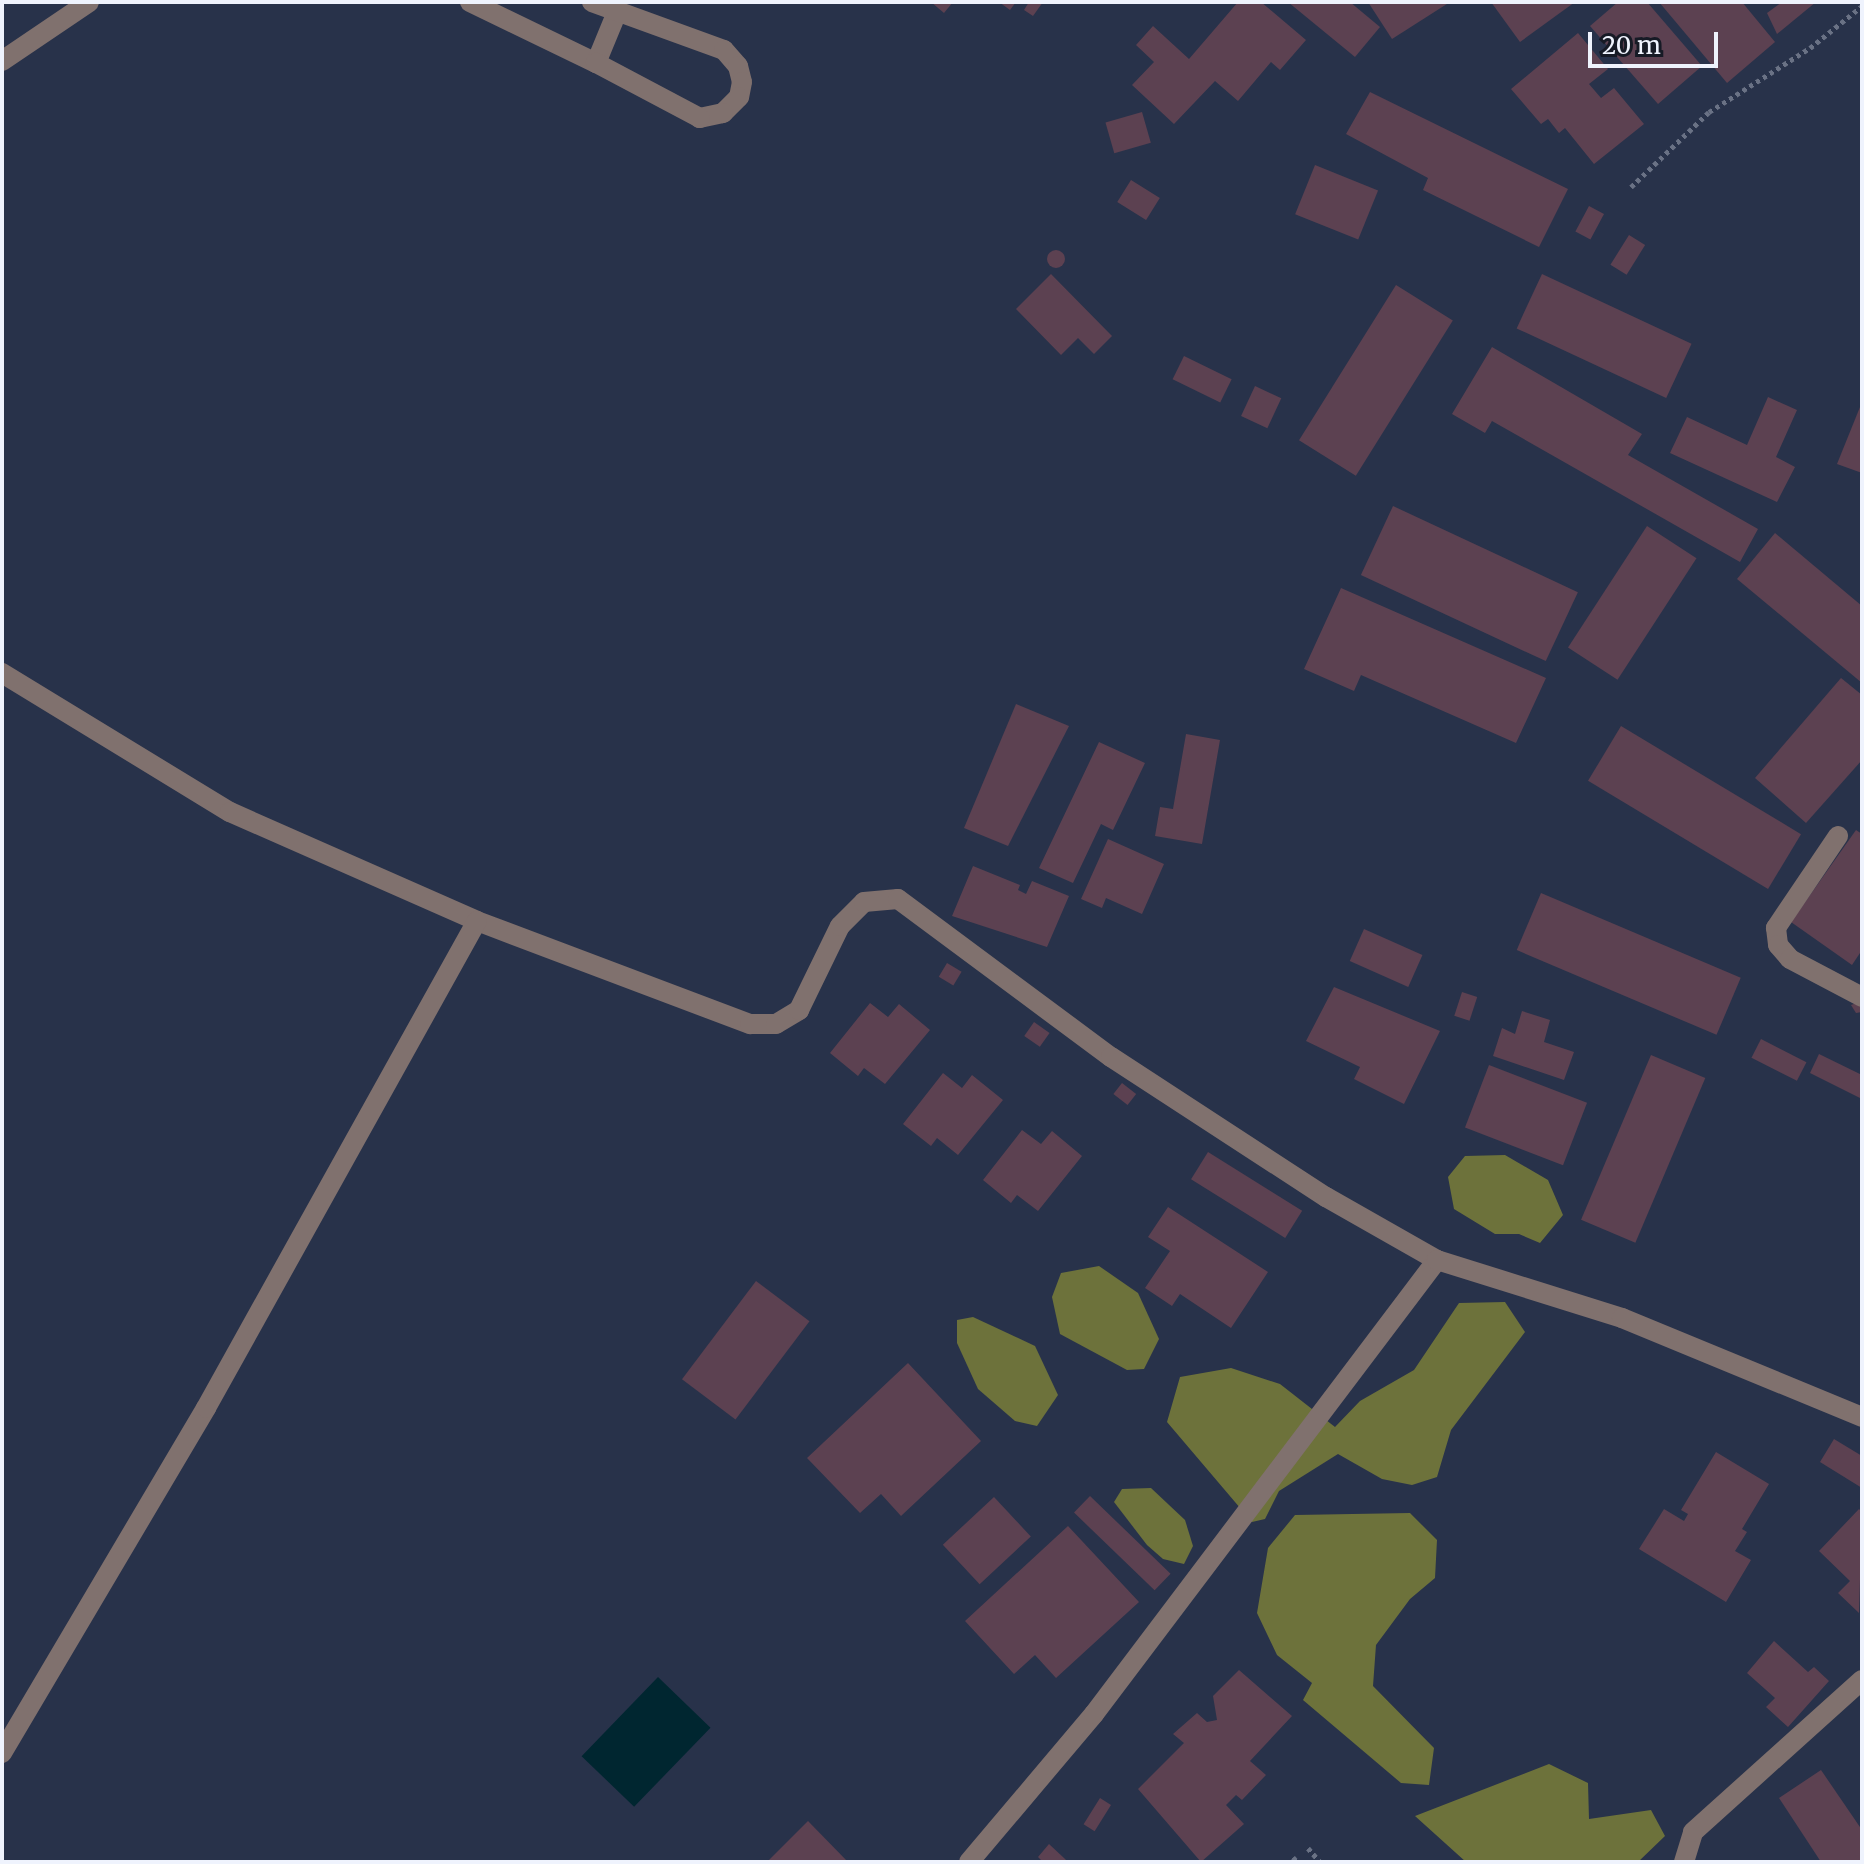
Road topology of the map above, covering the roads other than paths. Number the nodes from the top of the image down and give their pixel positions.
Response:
1 (89, 2) edge
2 (470, 2) edge
3 (592, 2) edge
4 (617, 12) junction
5 (2, 61) edge
6 (596, 63) junction
7 (2, 673) edge
8 (1838, 836) dead end
9 (477, 921) junction
10 (1862, 997) edge
11 (1437, 1260) junction
12 (1862, 1417) edge
13 (1862, 1680) edge
14 (2, 1753) edge
15 (969, 1862) edge
16 (1684, 1862) edge

1 - 5 street
2 - 6 street
3 - 4 street
4 - 6 street
4 - 6 street
7 - 9 street
8 - 10 street
9 - 11 street
9 - 14 street
11 - 12 street
11 - 15 street
13 - 16 street

